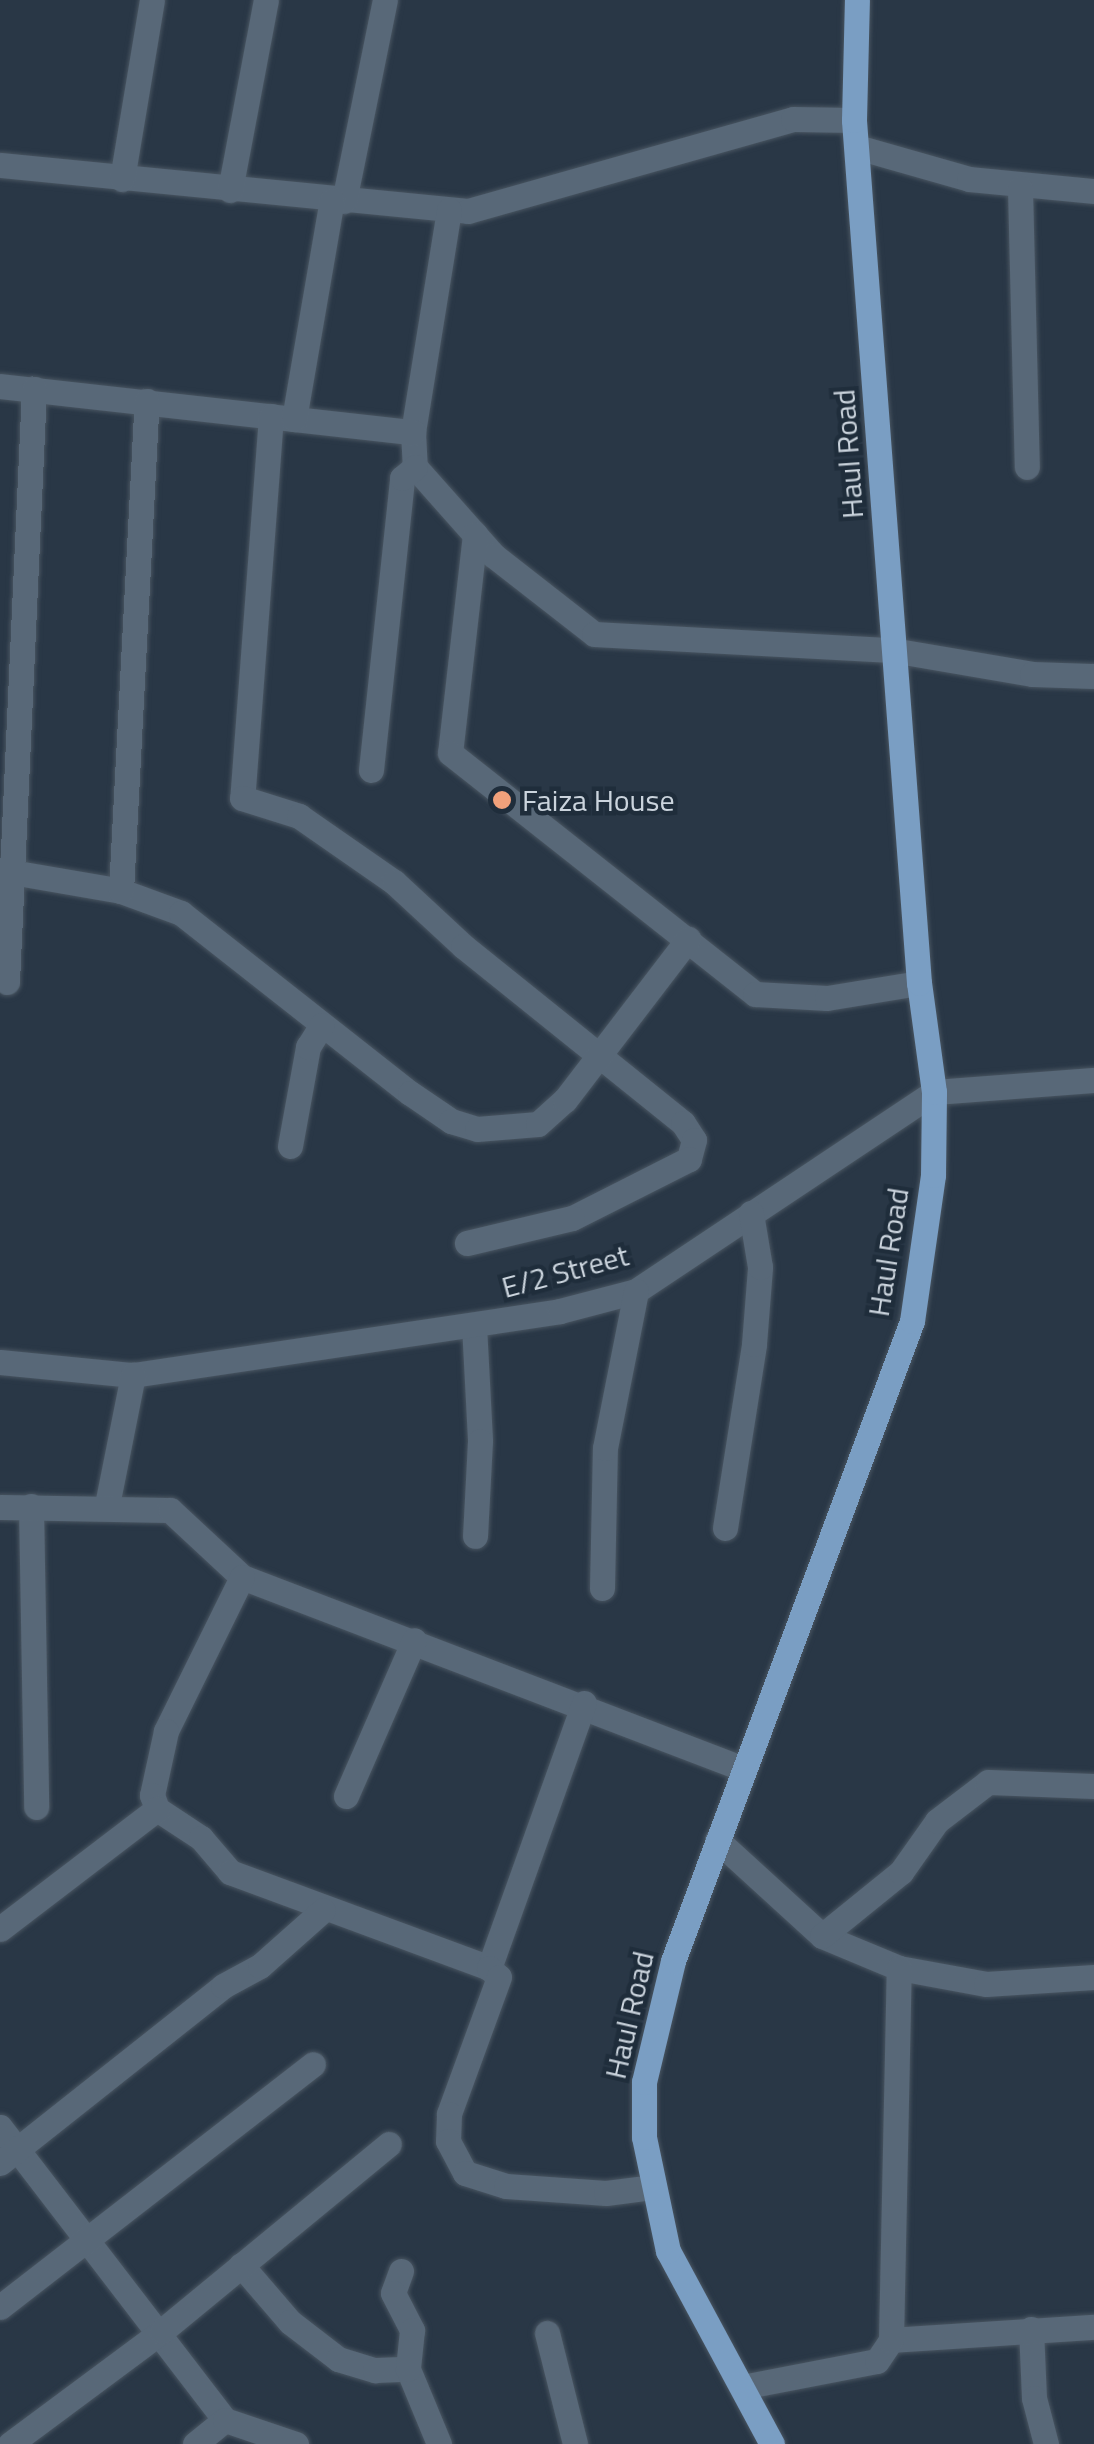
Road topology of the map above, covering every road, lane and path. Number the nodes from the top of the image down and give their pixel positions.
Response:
1 (152, 0) edge
2 (266, 0) edge
3 (385, 0) edge
4 (857, 0) edge
5 (854, 120) junction
6 (857, 147) junction
7 (0, 164) edge
8 (122, 178) junction
9 (1020, 188) junction
10 (230, 190) junction
11 (1094, 191) edge
12 (338, 201) junction
13 (449, 210) junction
14 (0, 386) edge
15 (34, 389) junction
16 (147, 401) junction
17 (282, 417) junction
18 (412, 432) junction
19 (415, 467) junction
20 (1027, 468) dead end
21 (475, 534) junction
22 (896, 651) junction
23 (1094, 676) edge
24 (372, 770) dead end
25 (5, 871) edge
26 (121, 891) junction
27 (688, 938) junction
28 (7, 982) dead end
29 (919, 983) junction
30 (322, 1025) junction
31 (602, 1057) junction
32 (1094, 1080) edge
33 (934, 1092) junction
34 (290, 1146) dead end
35 (751, 1213) junction
36 (468, 1243) dead end
37 (636, 1291) junction
38 (474, 1325) junction
39 (0, 1362) edge
40 (133, 1375) junction
41 (107, 1505) junction
42 (31, 1506) junction
43 (0, 1507) edge
44 (725, 1528) dead end
45 (475, 1536) dead end
46 (242, 1577) junction
47 (602, 1588) dead end
48 (414, 1640) junction
49 (584, 1703) junction
50 (744, 1769) junction
51 (1094, 1786) edge
52 (346, 1796) dead end
53 (36, 1807) dead end
54 (157, 1809) junction
55 (717, 1840) junction
56 (323, 1910) junction
57 (0, 1929) edge
58 (822, 1936) junction
59 (489, 1968) junction
60 (899, 1968) junction
61 (1094, 1977) edge
62 (313, 2064) dead end
63 (0, 2127) edge
64 (388, 2144) dead end
65 (8, 2156) edge
66 (652, 2186) junction
67 (91, 2240) junction
68 (241, 2266) junction
69 (401, 2271) dead end
70 (0, 2308) edge
71 (1094, 2328) edge
72 (1032, 2329) junction
73 (162, 2331) junction
74 (546, 2333) dead end
75 (891, 2340) junction
76 (408, 2369) junction
77 (742, 2388) junction
78 (225, 2420) junction
79 (10, 2444) edge
80 (194, 2444) edge
81 (296, 2444) edge
82 (439, 2444) edge
83 (575, 2444) edge
84 (772, 2444) edge
85 (1046, 2444) edge

1 - 8 street
2 - 10 street
3 - 12 street
4 - 5 main road, Haul Road
5 - 6 main road, Haul Road
5 - 13 street
6 - 9 street
6 - 22 main road, Haul Road
7 - 8 street
8 - 10 street
9 - 11 street
9 - 20 street
10 - 12 street
12 - 13 street
12 - 17 street
13 - 18 street
14 - 15 street
15 - 16 street
15 - 25 street
16 - 17 street
16 - 26 street
17 - 18 street
17 - 31 street
18 - 19 street
19 - 21 street
19 - 24 street
21 - 22 street
21 - 27 street
22 - 23 street
22 - 29 main road, Haul Road
25 - 26 street
25 - 28 street
26 - 30 street
27 - 29 street
27 - 31 street
29 - 33 main road, Haul Road
30 - 31 street
30 - 34 street
31 - 36 street
32 - 33 street, E/2 Street
33 - 35 street, E/2 Street
33 - 50 main road, Haul Road
35 - 37 street, E/2 Street
35 - 44 street
37 - 38 street, E/2 Street
37 - 47 street
38 - 40 street, E/2 Street
38 - 45 street
39 - 40 street, E/2 Street
40 - 41 street
41 - 42 street
41 - 46 street
42 - 43 street
42 - 53 street
46 - 48 street
46 - 54 street
48 - 49 street
48 - 52 street
49 - 50 street
49 - 59 street
50 - 55 main road, Haul Road
51 - 58 street
54 - 56 street
54 - 57 street
55 - 58 street
55 - 66 main road, Haul Road
56 - 59 street
56 - 65 street
58 - 60 street
59 - 66 street
60 - 61 street
60 - 75 street
62 - 67 street
63 - 65 street
64 - 68 street
65 - 67 street
66 - 77 main road, Haul Road
67 - 70 street
67 - 73 street
68 - 73 street
68 - 76 street
69 - 76 street
71 - 72 street
72 - 75 street
72 - 85 street
73 - 78 street
73 - 79 street
74 - 83 street
75 - 77 street
76 - 82 street
77 - 84 main road, Haul Road
78 - 80 street
78 - 81 street

